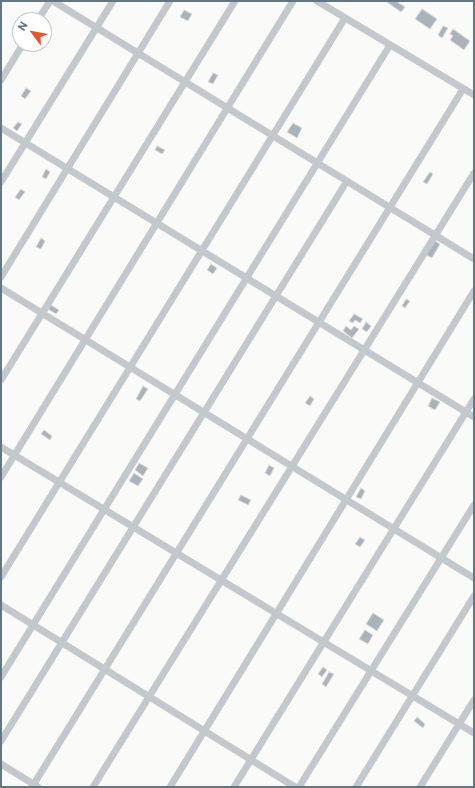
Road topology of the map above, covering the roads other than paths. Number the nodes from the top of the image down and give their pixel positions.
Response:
1 (50, 1) edge
2 (53, 1) edge
3 (112, 1) edge
4 (170, 1) edge
5 (235, 1) edge
6 (293, 1) edge
7 (317, 1) edge
8 (43, 12) edge
9 (345, 18) junction
10 (96, 27) junction
11 (390, 45) junction
12 (18, 52) edge
13 (138, 53) junction
14 (1, 80) edge
15 (185, 82) junction
16 (463, 88) junction
17 (474, 95) edge
18 (228, 108) junction
19 (1, 128) edge
20 (272, 135) junction
21 (25, 143) junction
22 (318, 163) junction
23 (67, 169) junction
24 (474, 173) edge
25 (347, 181) junction
26 (1, 182) edge
27 (114, 197) junction
28 (390, 207) junction
29 (157, 223) junction
30 (436, 235) junction
31 (201, 251) junction
32 (474, 259) edge
33 (1, 277) edge
34 (247, 278) junction
35 (1, 288) edge
36 (474, 291) edge
37 (276, 296) junction
38 (42, 314) junction
39 (319, 322) junction
40 (85, 340) junction
41 (364, 350) junction
42 (130, 367) junction
43 (1, 380) edge
44 (418, 382) junction
45 (175, 395) junction
46 (474, 399) edge
47 (466, 412) junction
48 (204, 413) junction
49 (474, 417) edge
50 (247, 439) junction
51 (1, 447) edge
52 (15, 455) junction
53 (292, 467) junction
54 (1, 478) edge
55 (59, 482) junction
56 (346, 500) junction
57 (474, 505) edge
58 (104, 509) junction
59 (133, 527) junction
60 (394, 529) junction
61 (176, 553) junction
62 (441, 558) junction
63 (1, 577) edge
64 (474, 578) edge
65 (222, 580) junction
66 (474, 596) edge
67 (1, 605) edge
68 (276, 613) junction
69 (33, 625) junction
70 (324, 642) junction
71 (62, 643) junction
72 (105, 669) junction
73 (371, 671) junction
74 (1, 677) edge
75 (412, 696) junction
76 (149, 697) junction
77 (474, 700) edge
78 (459, 724) junction
79 (204, 731) junction
80 (474, 733) edge
81 (1, 741) edge
82 (251, 760) junction
83 (1, 764) edge
84 (34, 786) edge
85 (93, 787) edge
86 (170, 787) edge
87 (234, 787) edge
88 (296, 787) edge
89 (299, 787) edge
90 (356, 787) edge
91 (420, 787) edge

1 - 8 street
2 - 10 street
3 - 10 street
4 - 13 street
5 - 15 street
6 - 18 street
7 - 9 street
9 - 11 street
9 - 20 street
10 - 13 street
10 - 21 street
11 - 16 street
11 - 22 street
12 - 14 street
13 - 15 street
13 - 23 street
15 - 18 street
15 - 27 street
16 - 17 street
16 - 28 street
18 - 20 street
18 - 29 street
19 - 21 street
20 - 22 street
20 - 31 street
21 - 23 street
21 - 26 street
22 - 25 street
22 - 34 street
23 - 27 street
23 - 33 street
24 - 30 street
25 - 28 street
25 - 37 street
27 - 29 street
27 - 38 street
28 - 30 street
28 - 39 street
29 - 31 street
29 - 40 street
30 - 32 street
30 - 41 street
31 - 34 street
31 - 42 street
34 - 37 street
34 - 45 street
35 - 38 street
36 - 44 street
37 - 39 street
37 - 48 street
38 - 40 street
38 - 43 street
39 - 41 street
39 - 50 street
40 - 42 street
40 - 52 street
41 - 44 street
41 - 53 street
42 - 45 street
42 - 55 street
44 - 47 street
44 - 56 street
45 - 48 street
45 - 58 street
46 - 47 street
47 - 49 street
47 - 60 street
48 - 50 street
48 - 59 street
50 - 53 street
50 - 61 street
51 - 52 street
52 - 54 street
52 - 55 street
53 - 56 street
53 - 65 street
55 - 58 street
55 - 63 street
56 - 60 street
56 - 68 street
57 - 62 street
58 - 59 street
58 - 69 street
59 - 61 street
59 - 71 street
60 - 62 street
60 - 70 street
61 - 65 street
61 - 72 street
62 - 64 street
62 - 73 street
65 - 68 street
65 - 76 street
66 - 75 street
67 - 69 street
68 - 70 street
68 - 79 street
69 - 71 street
69 - 74 street
70 - 73 street
70 - 82 street
71 - 72 street
71 - 81 street
72 - 76 street
72 - 84 street
73 - 75 street
73 - 89 street
75 - 78 street
75 - 90 street
76 - 79 street
76 - 85 street
77 - 78 street
78 - 80 street
78 - 91 street
79 - 82 street
79 - 86 street
82 - 87 street
82 - 88 street
83 - 84 street

